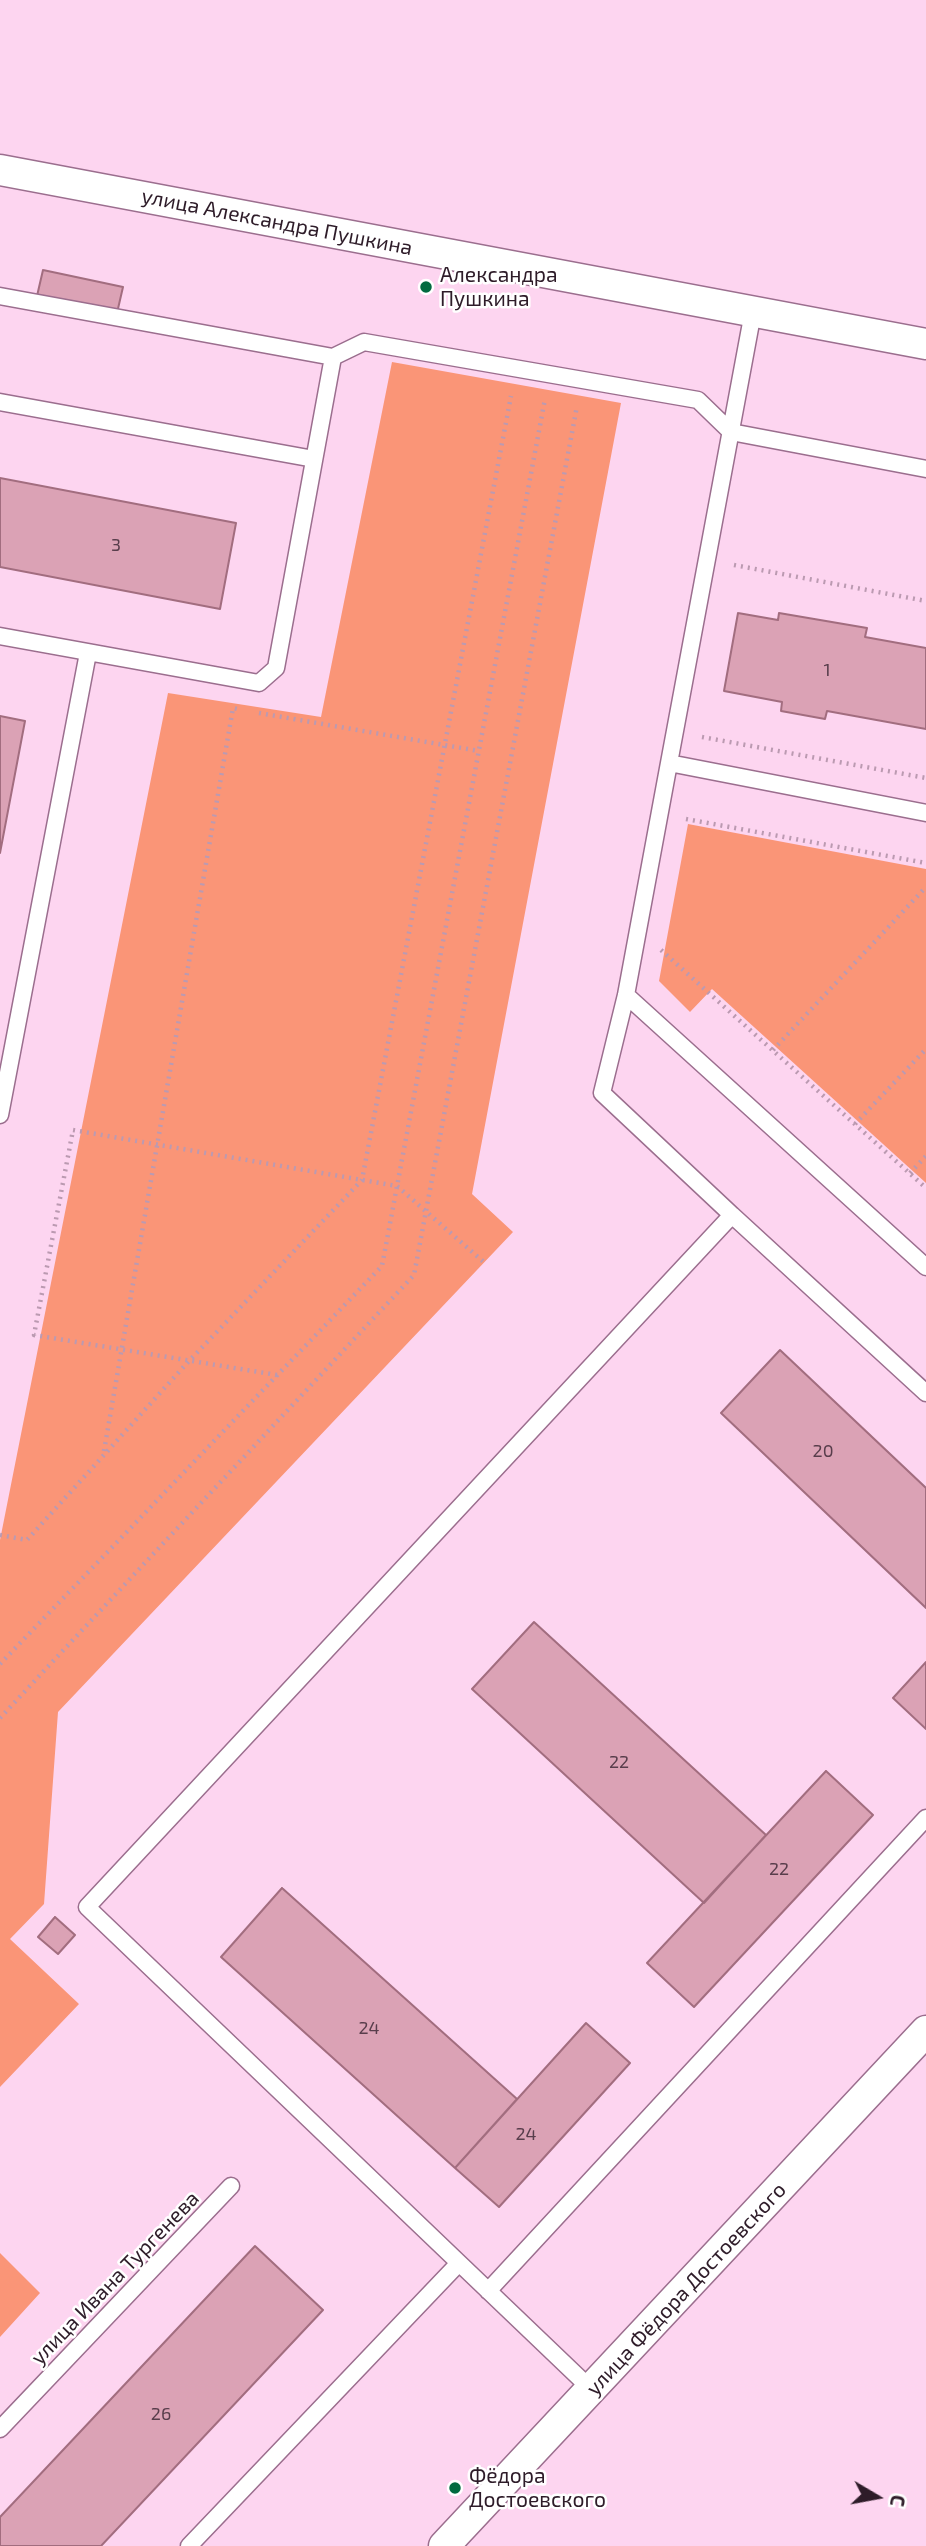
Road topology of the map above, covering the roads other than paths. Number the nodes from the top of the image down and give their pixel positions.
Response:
1 (0, 170) edge
2 (0, 296) edge
3 (753, 312) junction
4 (926, 344) edge
5 (333, 357) junction
6 (0, 402) edge
7 (731, 432) junction
8 (314, 459) junction
9 (926, 469) edge
10 (0, 636) edge
11 (88, 653) junction
12 (669, 763) junction
13 (926, 813) edge
14 (626, 995) junction
15 (0, 1115) edge
16 (732, 1214) junction
17 (926, 1267) edge
18 (926, 1393) edge
19 (926, 1818) edge
20 (926, 2031) edge
21 (231, 2186) dead end
22 (459, 2263) junction
23 (488, 2291) junction
24 (592, 2390) junction
25 (0, 2429) edge
26 (189, 2546) edge
27 (444, 2546) edge

1 - 3 street, улица Александра Пушкина
2 - 5 lane
3 - 4 street, улица Александра Пушкина
3 - 7 lane
5 - 7 lane
5 - 8 lane
6 - 8 lane
7 - 9 lane
7 - 12 lane
8 - 11 lane
10 - 11 lane
11 - 15 lane
12 - 13 lane
12 - 14 lane
14 - 16 lane
14 - 17 lane
16 - 18 lane
16 - 22 lane
19 - 23 lane
20 - 24 street, улица Фёдора Достоевского
21 - 25 lane, улица Ивана Тургенева
22 - 23 lane
22 - 26 lane
23 - 24 lane
24 - 27 street, улица Фёдора Достоевского

